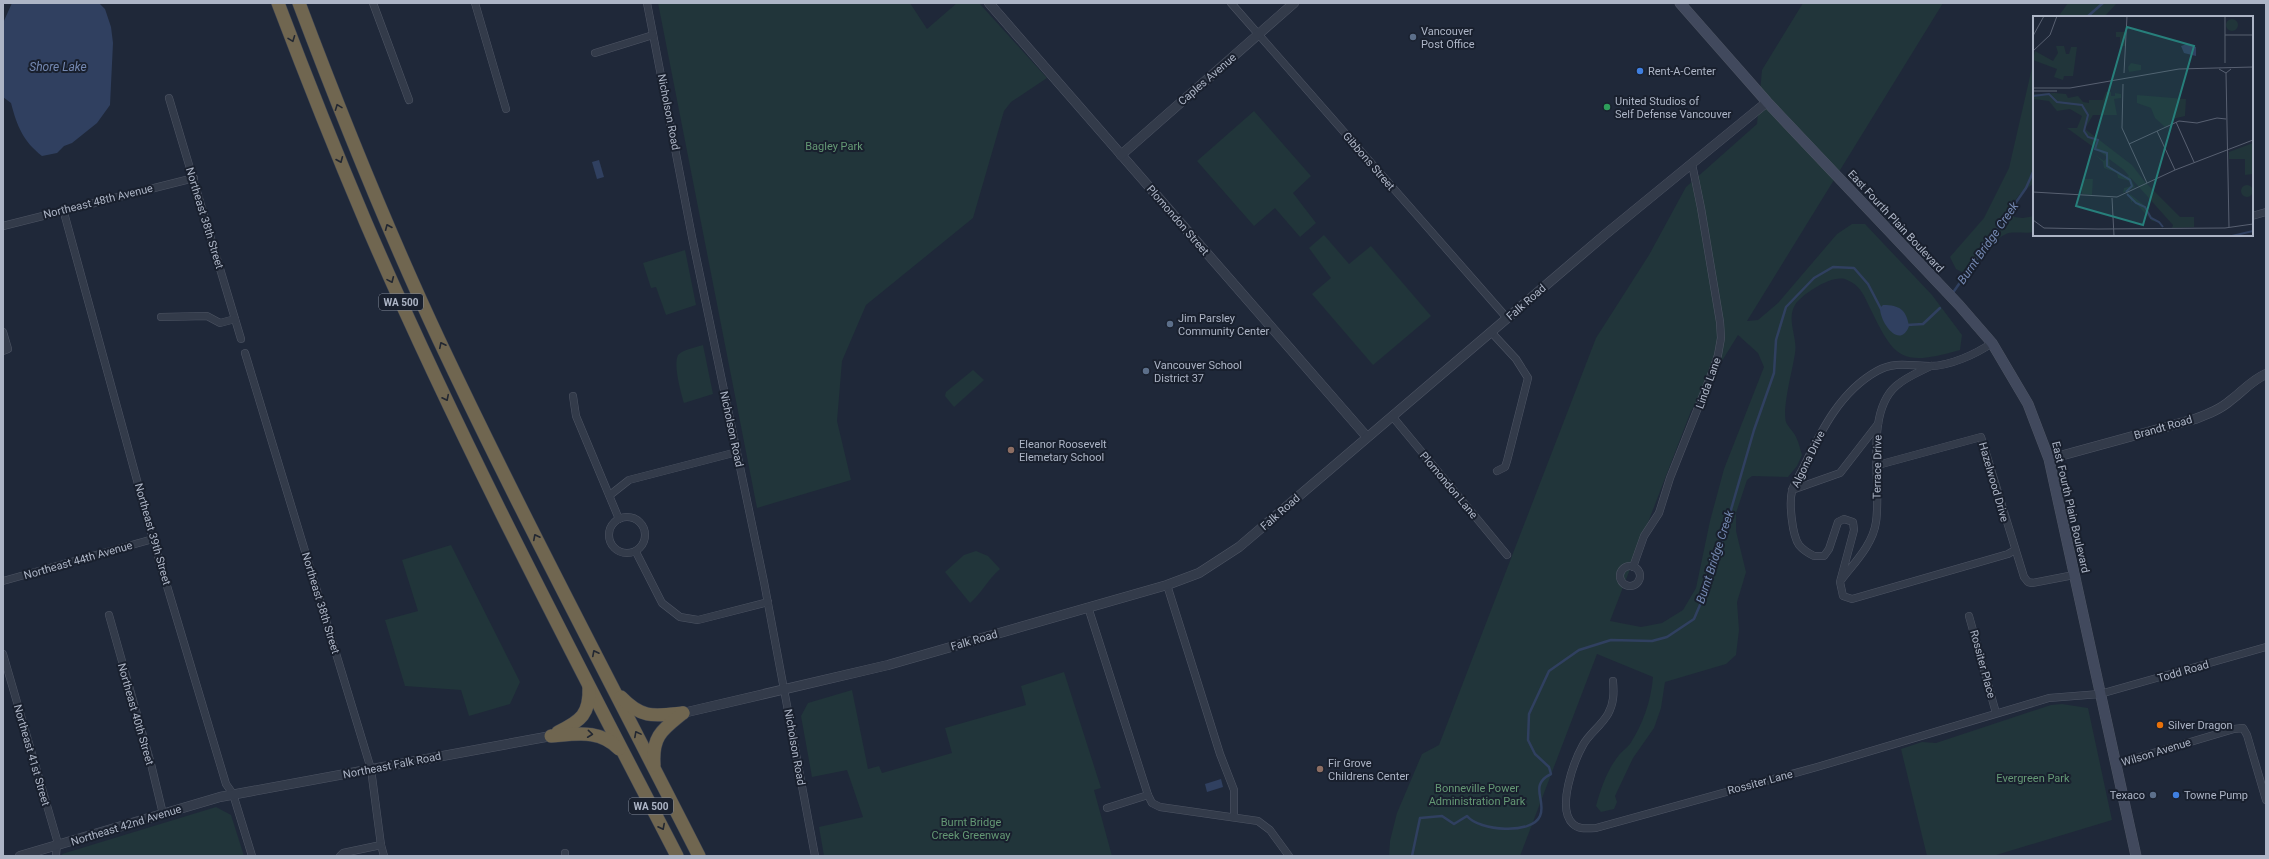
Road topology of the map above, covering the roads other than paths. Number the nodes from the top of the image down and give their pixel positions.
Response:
1 (278, 3) edge
2 (299, 3) edge
3 (373, 3) edge
4 (475, 3) edge
5 (647, 3) edge
6 (989, 3) edge
7 (1231, 3) edge
8 (1294, 3) edge
9 (1680, 3) edge
10 (1258, 34) junction
11 (653, 35) junction
12 (595, 53) dead end
13 (168, 98) dead end
14 (409, 100) dead end
15 (1767, 102) junction
16 (506, 109) dead end
17 (1121, 155) junction
18 (1692, 164) junction
19 (194, 178) junction
20 (63, 209) junction
21 (2266, 212) edge
22 (2253, 216) edge
23 (3, 226) edge
24 (161, 317) dead end
25 (1507, 318) junction
26 (235, 319) junction
27 (3, 332) edge
28 (1492, 333) junction
29 (241, 339) dead end
30 (1992, 343) junction
31 (6, 350) edge
32 (245, 353) dead end
33 (1931, 366) junction
34 (2266, 374) edge
35 (573, 396) dead end
36 (1392, 416) junction
37 (1878, 423) junction
38 (1367, 437) junction
39 (737, 452) junction
40 (2049, 459) junction
41 (1878, 465) junction
42 (1497, 472) dead end
43 (1792, 490) junction
44 (610, 495) junction
45 (619, 519) junction
46 (153, 539) junction
47 (2014, 550) junction
48 (636, 552) junction
49 (1507, 555) dead end
50 (1633, 567) dead end
51 (2074, 575) junction
52 (3, 581) edge
53 (1840, 582) junction
54 (1167, 586) junction
55 (768, 602) junction
56 (1088, 608) junction
57 (109, 615) dead end
58 (1970, 616) dead end
59 (2266, 648) edge
60 (3, 654) edge
61 (1613, 681) dead end
62 (589, 683) junction
63 (612, 688) junction
64 (785, 690) junction
65 (2100, 694) junction
66 (683, 713) junction
67 (1996, 713) junction
68 (552, 736) junction
69 (625, 755) junction
70 (2116, 764) junction
71 (655, 768) junction
72 (371, 769) junction
73 (233, 794) junction
74 (1148, 795) junction
75 (2266, 800) edge
76 (1107, 808) dead end
77 (163, 814) junction
78 (1234, 817) junction
79 (56, 845) junction
80 (381, 845) junction
81 (20, 856) edge
82 (56, 856) edge
83 (252, 856) edge
84 (340, 856) edge
85 (384, 856) edge
86 (677, 856) edge
87 (700, 856) edge
88 (815, 856) edge
89 (1289, 856) edge
90 (2136, 856) edge

1 -> 62 highway, WA 500
63 -> 2 highway, WA 500
3 - 14 street
4 - 16 street
5 - 11 street, Nicholson Road
6 - 17 street, Plomondon Street
7 - 10 street, Gibbons Street
8 - 10 street, Caples Avenue
9 - 15 main road, East Fourth Plain Boulevard
10 - 17 street, Caples Avenue
10 - 25 street, Gibbons Street
11 - 12 street
11 - 39 street, Nicholson Road
13 - 19 street, Northeast 38th Street
15 - 18 street, Falk Road
15 - 30 main road, East Fourth Plain Boulevard
17 - 38 street, Plomondon Street
18 - 25 street, Falk Road
18 - 50 street, Linda Lane
19 - 20 street, Northeast 48th Avenue
19 - 26 street, Northeast 38th Street
20 - 23 street, Northeast 48th Avenue
20 - 46 street, Northeast 39th Street
21 - 22 street
24 - 26 street
25 - 28 street, Falk Road
26 - 29 street, Northeast 38th Street
27 - 31 street
28 - 36 street, Falk Road
28 - 42 street
30 - 33 street, Algona Drive
30 - 40 main road, East Fourth Plain Boulevard
32 - 72 street, Northeast 38th Street
33 - 37 street, Terrace Drive
33 - 43 street, Algona Drive
34 - 40 street, Brandt Road
35 - 44 street
36 - 38 street, Falk Road
36 - 49 street, Plomondon Lane
37 - 41 street, Terrace Drive
37 - 43 street
38 - 54 street, Falk Road
39 - 44 street
39 - 55 street, Nicholson Road
40 - 51 main road, East Fourth Plain Boulevard
41 - 47 street, Hazelwood Drive
41 - 53 street, Terrace Drive
43 - 53 street, Algona Drive
44 - 45 street
45 - 48 street
45 - 48 street
46 - 52 street, Northeast 44th Avenue
46 - 73 street, Northeast 39th Street
47 - 51 street, Hazelwood Drive
47 - 53 street
48 - 55 street
51 - 65 main road, East Fourth Plain Boulevard
54 - 56 street, Falk Road
54 - 78 street
55 - 64 street, Nicholson Road
56 - 64 street, Falk Road
56 - 74 street
57 - 77 street, Northeast 40th Street
58 - 67 street, Rossiter Place
59 - 65 street, Todd Road
60 - 79 street, Northeast 41st Street
61 - 67 street, Rossiter Lane
62 - 68 highway
62 - 69 highway, WA 500
63 - 66 highway
71 -> 63 highway, WA 500
64 - 66 street, Falk Road
64 - 88 street, Nicholson Road
65 - 67 street, Rossiter Lane
65 - 70 main road, East Fourth Plain Boulevard
66 - 71 highway
68 -> 69 highway
68 - 72 street, Northeast Falk Road
69 -> 86 highway, WA 500
70 - 75 street, Wilson Avenue
70 - 90 main road, East Fourth Plain Boulevard
71 - 87 highway, WA 500
72 - 73 street, Northeast Falk Road
72 - 80 street, Northeast 38th Street
73 - 77 street, Northeast 42nd Avenue
73 - 83 street, Northeast 39th Street
74 - 76 street
74 - 78 street
77 - 79 street, Northeast 42nd Avenue
78 - 89 street
79 - 81 street, Northeast 42nd Avenue
79 - 82 street, Northeast 41st Street
80 - 84 street
80 - 85 street, Northeast 38th Street

